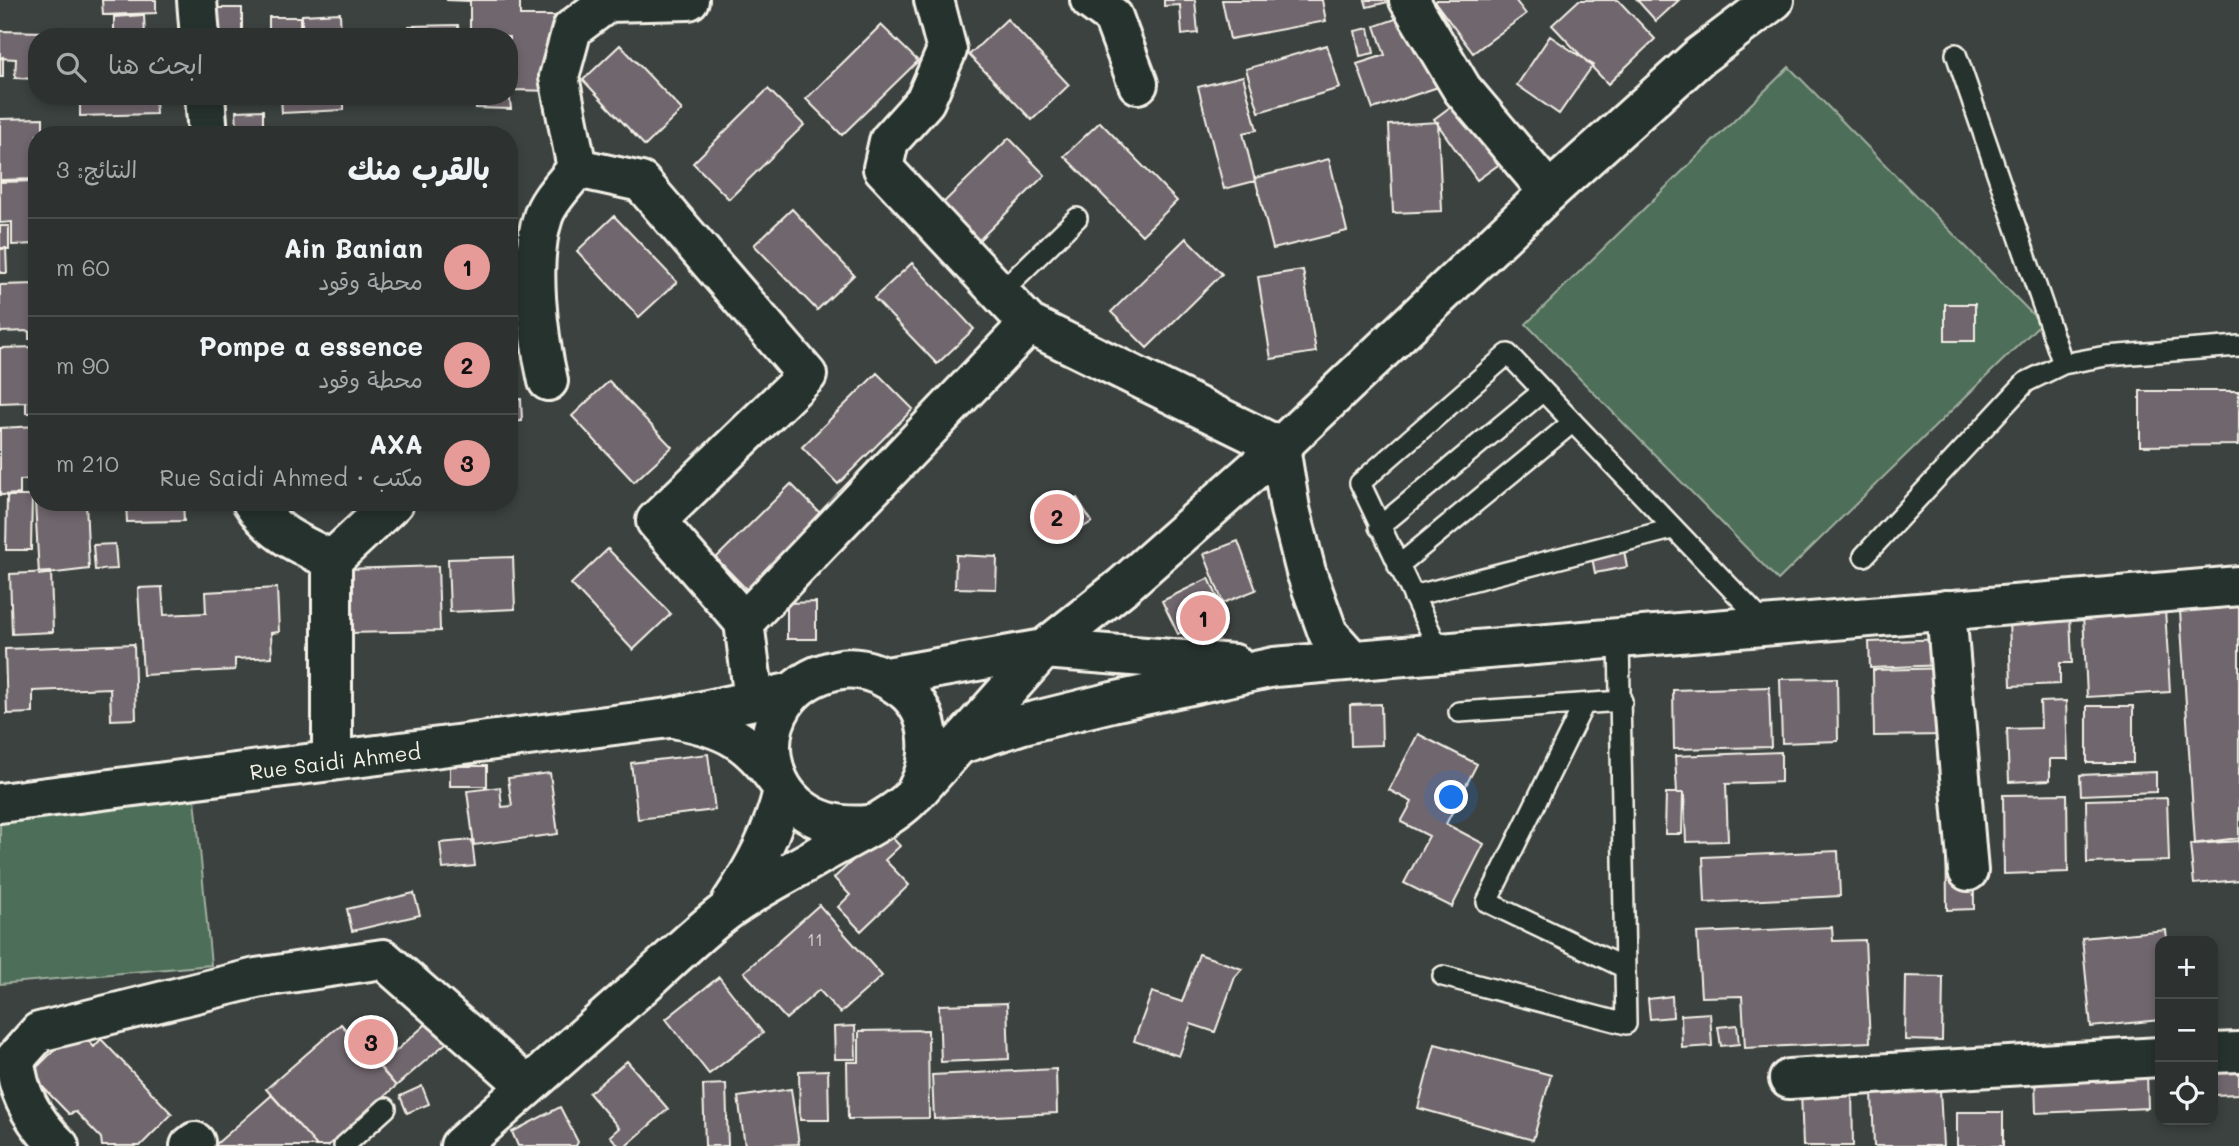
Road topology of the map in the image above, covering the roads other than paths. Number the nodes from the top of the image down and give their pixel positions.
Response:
1 (197, 0) edge
2 (689, 0) edge
3 (934, 0) edge
4 (1090, 0) edge
5 (1409, 0) edge
6 (1774, 0) edge
7 (200, 28) edge
8 (1956, 54) dead end
9 (1138, 84) dead end
10 (206, 105) edge
11 (207, 126) edge
12 (577, 168) junction
13 (1549, 192) junction
14 (1077, 218) dead end
15 (1000, 293) junction
16 (1029, 324) junction
17 (2239, 346) edge
18 (2063, 365) junction
19 (548, 381) dead end
20 (1543, 391) junction
21 (1573, 422) junction
22 (1280, 446) junction
23 (258, 511) edge
24 (384, 511) edge
25 (1379, 527) junction
26 (1672, 528) junction
27 (1864, 555) dead end
28 (332, 560) junction
29 (1398, 566) junction
30 (2239, 586) edge
31 (1413, 596) junction
32 (1946, 610) junction
33 (744, 622) junction
34 (1767, 626) junction
35 (1619, 638) junction
36 (1044, 649) junction
37 (1440, 652) junction
38 (1351, 659) junction
39 (1274, 667) junction
40 (887, 677) junction
41 (793, 692) junction
42 (754, 700) junction
43 (1622, 701) junction
44 (1584, 704) junction
45 (1459, 712) dead end
46 (669, 718) junction
47 (958, 746) junction
48 (332, 761) junction
49 (780, 785) junction
50 (915, 794) junction
51 (0, 803) edge
52 (868, 825) junction
53 (1968, 871) dead end
54 (726, 911) junction
55 (1626, 968) junction
56 (1443, 976) dead end
57 (2239, 1052) edge
58 (2218, 1054) edge
59 (2155, 1057) edge
60 (1789, 1079) dead end
61 (527, 1086) junction
62 (386, 1108) dead end
63 (59, 1146) edge
64 (344, 1146) edge
65 (460, 1146) edge

1 - 7 street
2 - 12 street
3 - 15 street
4 - 9 street
5 - 13 street
6 - 13 street
8 - 18 lane
10 - 11 street
12 - 19 street
12 - 33 street
13 - 22 street
14 - 15 lane
15 - 16 street
16 - 22 street
16 - 33 street
17 - 18 lane
18 - 27 lane
20 - 21 lane
20 - 25 lane
20 - 25 lane
21 - 26 lane
21 - 29 lane
22 - 36 street
22 - 38 street
23 - 28 street
24 - 28 street
25 - 29 lane
26 - 31 lane
26 - 34 lane
28 - 48 street
29 - 31 lane
30 - 32 street
31 - 37 lane
32 - 34 street
32 - 53 street
33 - 42 street
34 - 35 street
35 - 37 street
35 - 43 lane
36 - 39 street
36 - 40 street
36 - 47 street
37 - 38 street
38 - 39 street
39 - 47 street
40 - 41 street
40 - 50 street
41 - 42 street
41 - 49 street
42 - 46 street
43 - 44 lane
43 - 55 lane
44 - 45 lane
44 - 55 lane
46 - 48 street, Rue Saidi Ahmed
46 - 49 street
47 - 50 street
48 - 51 street, Rue Saidi Ahmed
49 - 52 street
49 - 54 street
50 - 52 street
52 - 54 street
54 - 61 street
55 - 56 lane
57 - 58 street
59 - 60 street
61 - 63 street
61 - 65 street
62 - 64 lane

